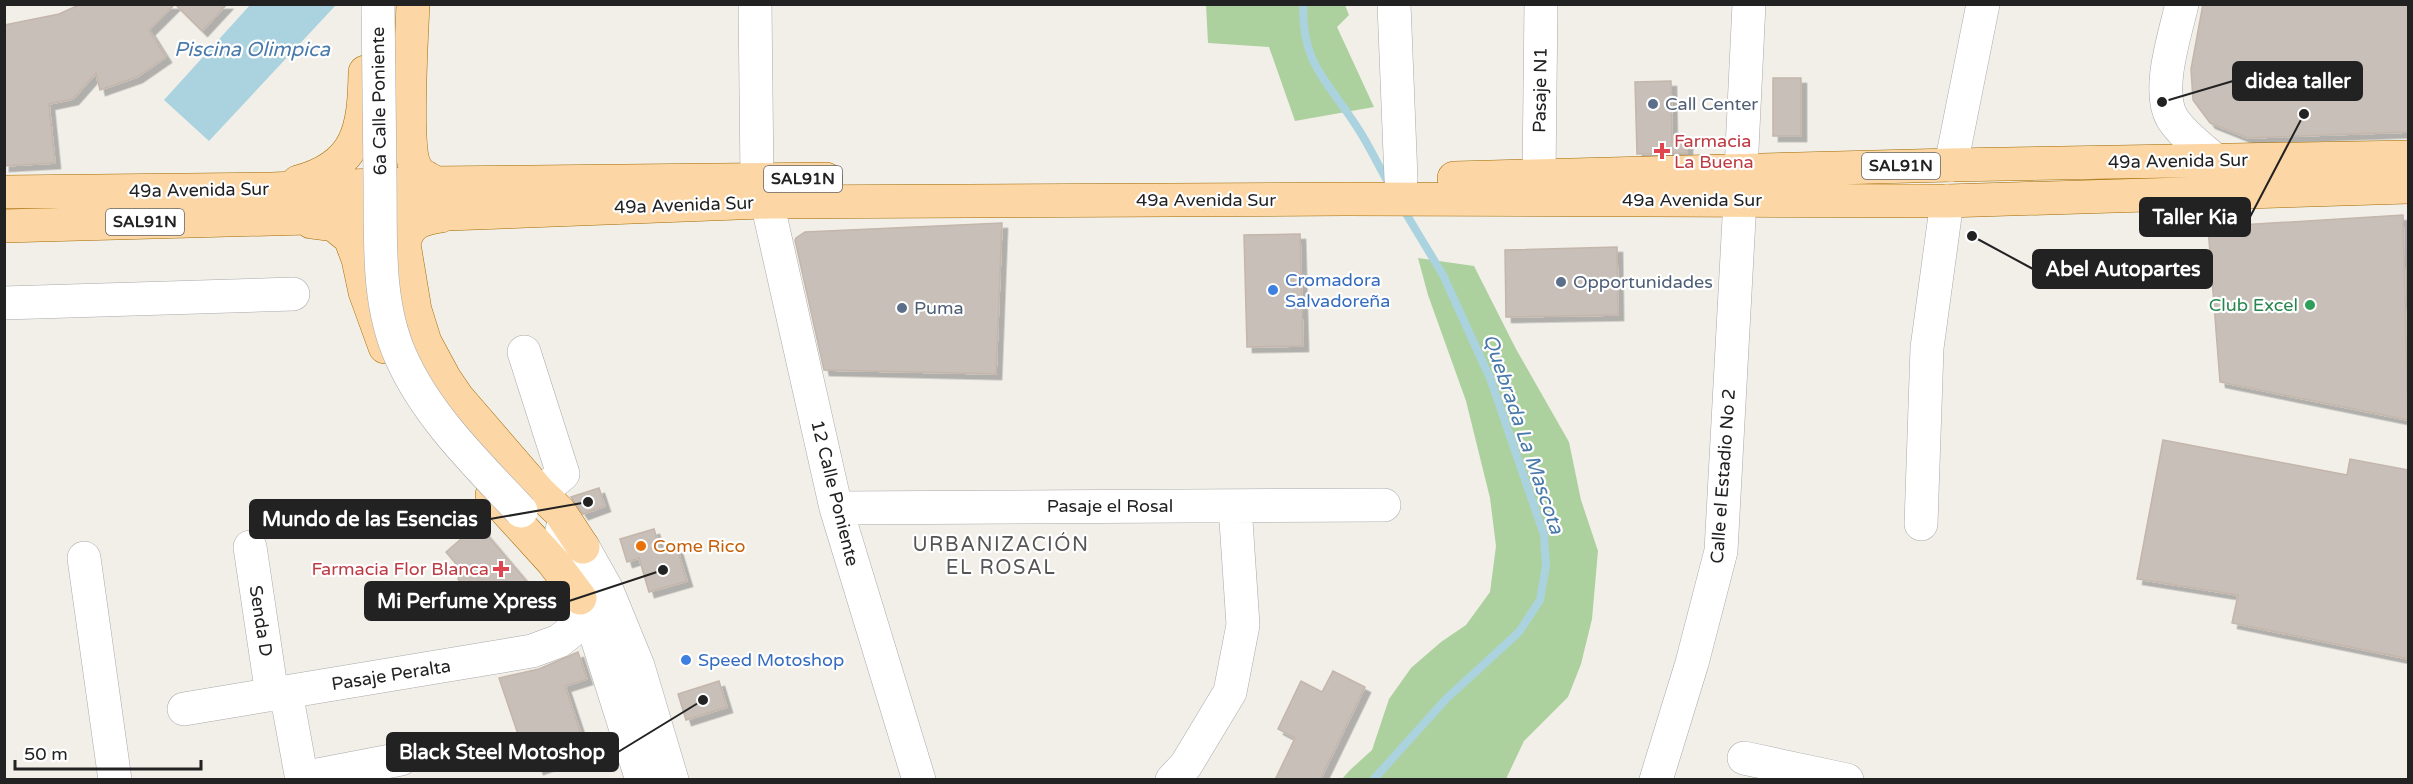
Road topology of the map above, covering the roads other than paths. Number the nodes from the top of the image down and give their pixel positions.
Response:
1 (364, 4) edge
2 (378, 4) edge
3 (398, 4) edge
4 (413, 4) edge
5 (755, 4) edge
6 (1394, 4) edge
7 (1541, 4) edge
8 (1749, 4) edge
9 (1983, 4) edge
10 (2182, 4) edge
11 (410, 129) junction
12 (358, 138) junction
13 (2409, 157) edge
14 (2215, 160) junction
15 (1951, 165) junction
16 (1539, 175) junction
17 (436, 183) junction
18 (1740, 185) junction
19 (1405, 186) junction
20 (2409, 187) edge
21 (271, 189) junction
22 (762, 191) junction
23 (4, 192) edge
24 (388, 198) junction
25 (1947, 201) junction
26 (460, 213) junction
27 (286, 218) junction
28 (4, 226) edge
29 (358, 260) junction
30 (406, 265) junction
31 (293, 294) dead end
32 (4, 303) edge
33 (524, 352) dead end
34 (531, 502) junction
35 (1384, 504) dead end
36 (1235, 506) junction
37 (836, 508) junction
38 (1921, 524) dead end
39 (250, 548) dead end
40 (84, 558) dead end
41 (585, 607) junction
42 (279, 693) junction
43 (184, 709) dead end
44 (1744, 758) dead end
45 (401, 759) dead end
46 (302, 779) edge
47 (115, 780) edge
48 (642, 780) edge
49 (672, 780) edge
50 (919, 780) edge
51 (1172, 780) edge
52 (1656, 780) edge
53 (1847, 780) edge

1 - 12 main road
2 - 24 street, 6a Calle Poniente, bridge
3 - 24 street, 6a Calle Poniente
4 - 11 main road
5 - 22 street, 12 Calle Poniente
6 - 19 street
7 - 16 street, Pasaje N1
8 - 18 street
9 - 15 street
10 - 14 street
11 - 12 main road
11 - 17 main road
12 - 21 main road
13 - 14 main road, 49a Avenida Sur / SAL91N
14 - 15 main road, 49a Avenida Sur / SAL91N
15 - 18 main road, 49a Avenida Sur / SAL91N
16 - 18 main road, 49a Avenida Sur / SAL91N
16 - 19 main road, 49a Avenida Sur / SAL91N
17 - 21 main road, 49a Avenida Sur / SAL91N
17 - 22 main road, 49a Avenida Sur / SAL91N
18 - 19 main road, 49a Avenida Sur / SAL91N
18 - 25 main road, 49a Avenida Sur / SAL91N
18 - 52 street, Calle el Estadio No 2
19 - 22 main road, 49a Avenida Sur / SAL91N
20 - 25 main road, 49a Avenida Sur / SAL91N
21 - 23 main road, 49a Avenida Sur / SAL91N
22 - 26 main road, 49a Avenida Sur / SAL91N
22 - 37 street, 12 Calle Poniente
24 - 34 street, bridge
25 - 38 street
26 - 27 main road, 49a Avenida Sur / SAL91N
26 - 30 main road
27 - 28 main road, 49a Avenida Sur / SAL91N
27 - 29 main road
29 - 30 main road
29 - 41 main road
30 - 34 main road
31 - 32 street
33 - 34 street
34 - 41 street
34 - 49 street
35 - 36 street, Pasaje el Rosal
36 - 37 street, Pasaje el Rosal
36 - 51 street
37 - 50 street, 12 Calle Poniente
39 - 42 street, Senda D
40 - 47 street
41 - 42 street, Pasaje Peralta
41 - 48 street
42 - 43 street, Pasaje Peralta
42 - 46 street, Senda D
44 - 53 street
45 - 46 street

